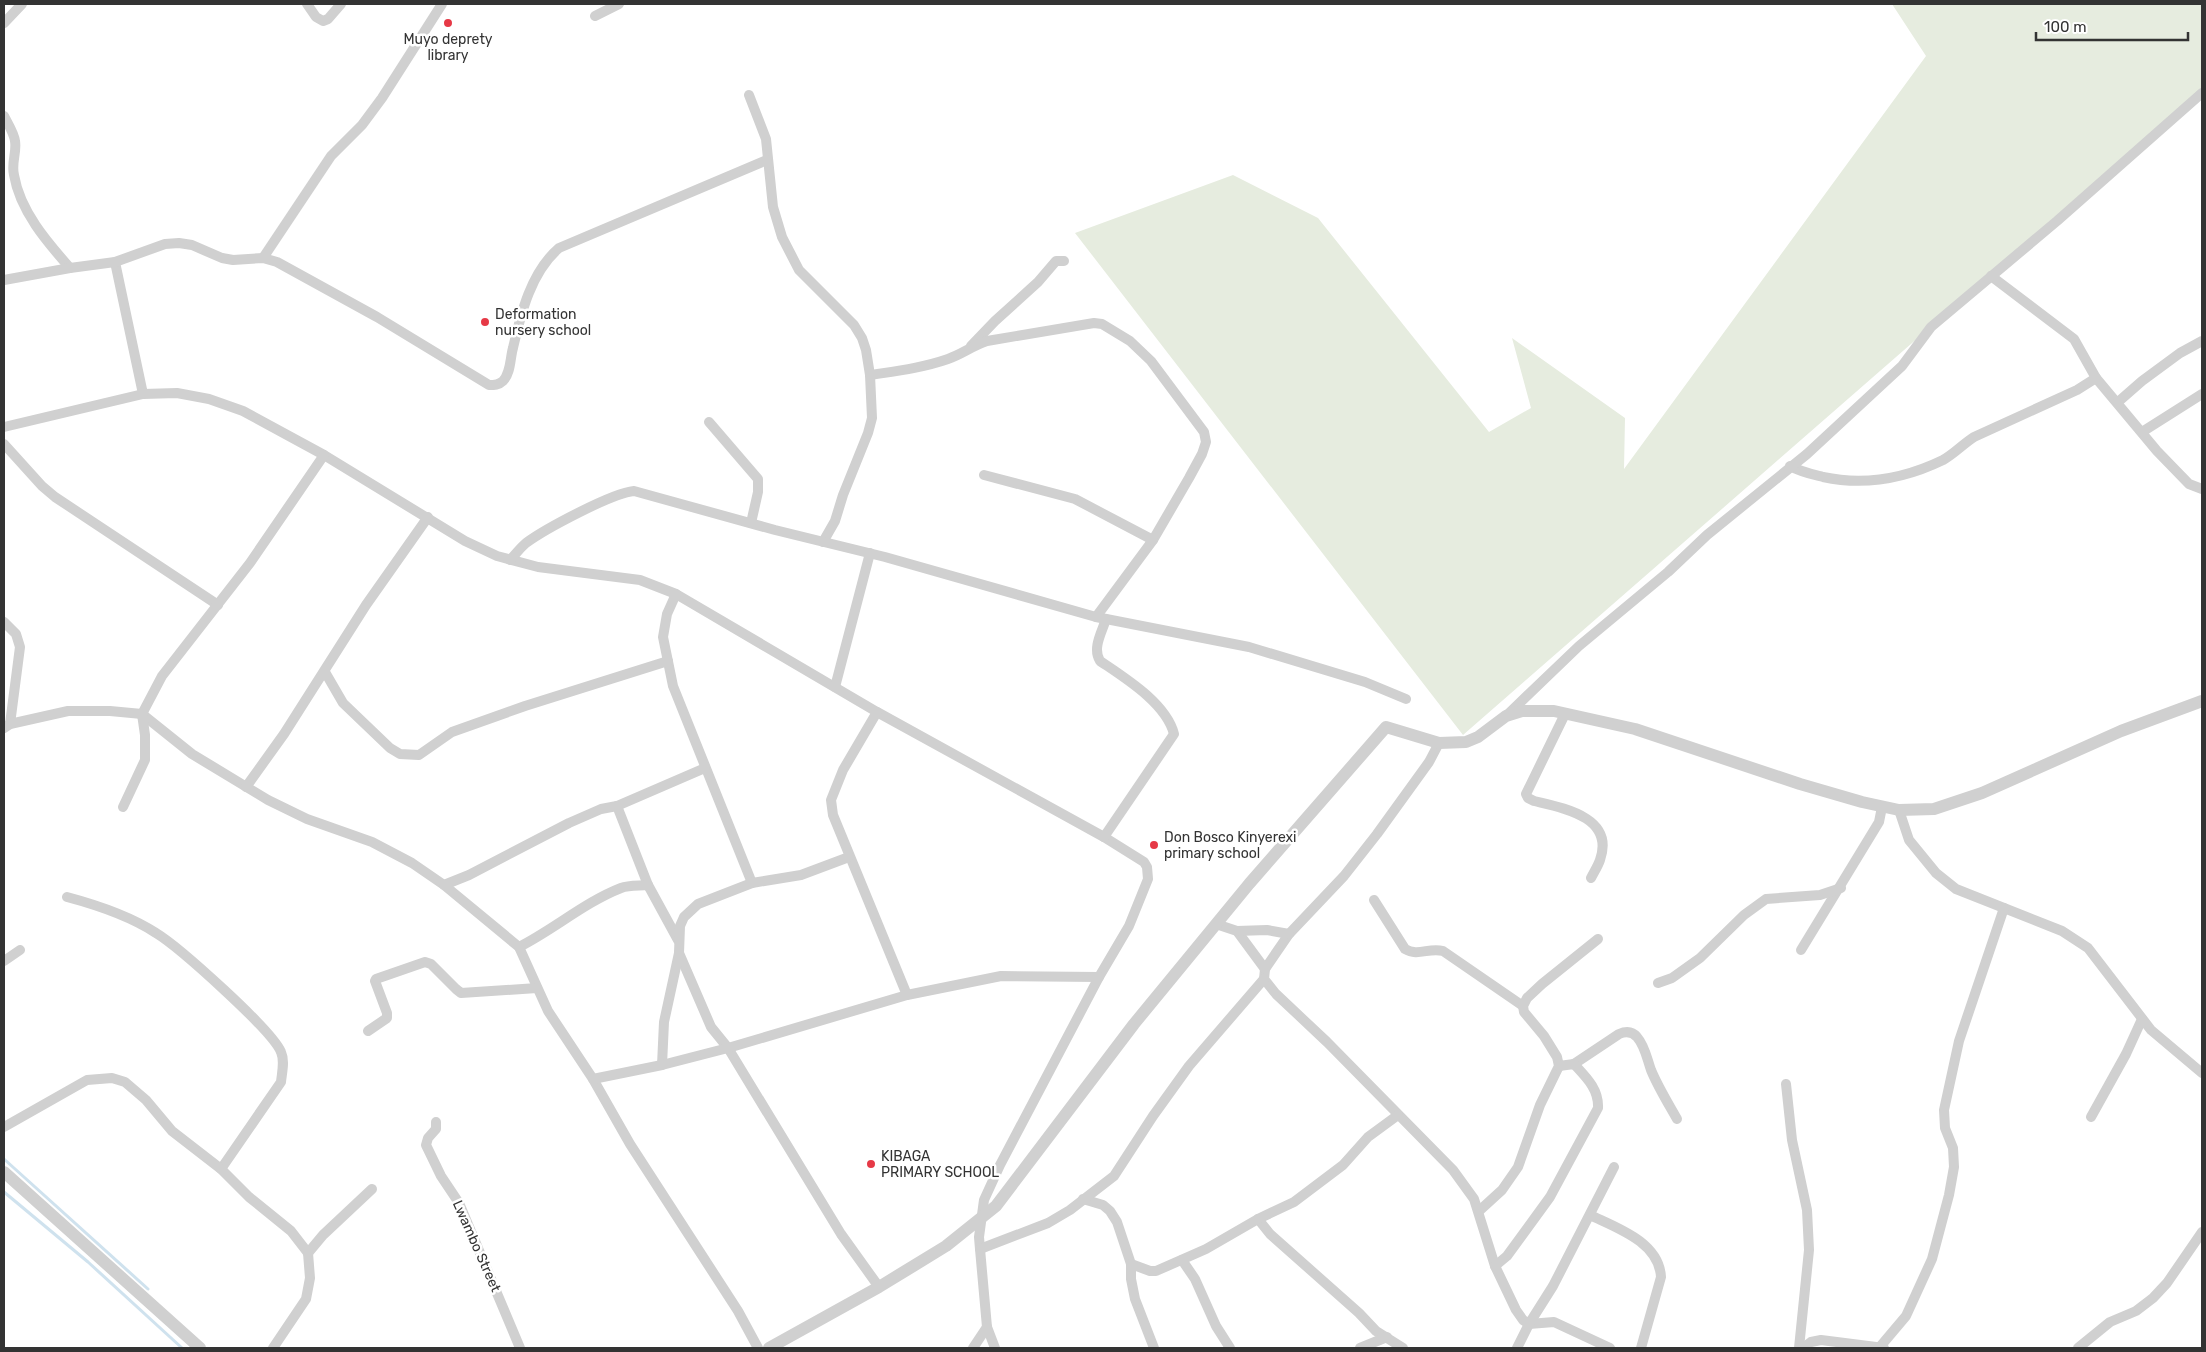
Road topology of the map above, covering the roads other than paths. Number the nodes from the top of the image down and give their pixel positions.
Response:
1 (22, 4) edge
2 (306, 4) edge
3 (341, 4) edge
4 (442, 4) edge
5 (619, 4) edge
6 (595, 16) dead end
7 (4, 23) edge
8 (2202, 93) edge
9 (749, 95) dead end
10 (4, 116) edge
11 (767, 160) junction
12 (263, 258) junction
13 (1064, 261) dead end
14 (115, 262) junction
15 (70, 268) junction
16 (1991, 276) junction
17 (4, 280) edge
18 (2202, 341) edge
19 (971, 346) junction
20 (870, 375) junction
21 (2096, 378) junction
22 (143, 394) junction
23 (2202, 394) edge
24 (2118, 402) junction
25 (709, 422) dead end
26 (4, 426) edge
27 (2142, 432) junction
28 (4, 444) edge
29 (324, 455) junction
30 (1790, 466) junction
31 (984, 475) dead end
32 (2202, 489) edge
33 (428, 517) junction
34 (751, 523) junction
35 (1153, 540) junction
36 (823, 542) junction
37 (870, 553) junction
38 (510, 560) junction
39 (676, 594) junction
40 (218, 605) junction
41 (1101, 618) junction
42 (4, 622) edge
43 (668, 662) junction
44 (325, 672) junction
45 (835, 687) junction
46 (1406, 699) dead end
47 (2202, 701) edge
48 (877, 712) junction
49 (142, 714) junction
50 (1565, 714) junction
51 (1506, 716) junction
52 (7, 726) edge
53 (1439, 743) junction
54 (705, 768) junction
55 (246, 787) junction
56 (617, 806) junction
57 (123, 807) dead end
58 (1882, 807) junction
59 (1899, 810) junction
60 (1104, 837) junction
61 (849, 857) junction
62 (1591, 878) dead end
63 (752, 883) junction
64 (648, 884) junction
65 (444, 885) junction
66 (1841, 888) junction
67 (67, 897) dead end
68 (1374, 900) dead end
69 (2004, 908) junction
70 (1216, 924) junction
71 (1237, 931) junction
72 (1289, 934) junction
73 (1598, 939) dead end
74 (678, 941) junction
75 (519, 948) junction
76 (20, 950) dead end
77 (1801, 950) dead end
78 (679, 953) junction
79 (4, 961) edge
80 (1264, 974) junction
81 (1099, 977) junction
82 (1658, 982) dead end
83 (537, 988) junction
84 (907, 995) junction
85 (1523, 1006) junction
86 (2142, 1019) junction
87 (368, 1031) dead end
88 (728, 1048) junction
89 (662, 1064) junction
90 (1574, 1064) junction
91 (1559, 1066) junction
92 (2202, 1073) edge
93 (593, 1079) junction
94 (1786, 1084) dead end
95 (1398, 1115) junction
96 (2091, 1117) dead end
97 (1677, 1119) dead end
98 (436, 1122) dead end
99 (4, 1127) edge
100 (1614, 1167) dead end
101 (221, 1168) junction
102 (4, 1172) edge
103 (372, 1189) dead end
104 (1084, 1199) junction
105 (1479, 1211) junction
106 (1590, 1214) junction
107 (982, 1218) junction
108 (1258, 1219) junction
109 (2202, 1232) edge
110 (980, 1249) junction
111 (308, 1253) junction
112 (1182, 1260) junction
113 (1131, 1264) junction
114 (1495, 1266) junction
115 (879, 1287) junction
116 (1529, 1324) junction
117 (987, 1327) junction
118 (1387, 1337) junction
119 (200, 1348) edge
120 (273, 1348) edge
121 (520, 1348) edge
122 (758, 1348) edge
123 (769, 1348) edge
124 (973, 1348) edge
125 (995, 1348) edge
126 (1154, 1348) edge
127 (1230, 1348) edge
128 (1360, 1348) edge
129 (1403, 1348) edge
130 (1517, 1348) edge
131 (1610, 1348) edge
132 (1641, 1348) edge
133 (1799, 1348) edge
134 (1803, 1348) edge
135 (1879, 1348) edge
136 (1886, 1348) edge
137 (2078, 1348) edge

1 - 7 street
2 - 3 street
4 - 12 street
5 - 6 street
8 - 16 street
9 - 11 street
10 - 15 street
11 - 12 street
11 - 20 street
12 - 14 street
13 - 19 street
14 - 15 street
14 - 22 street
15 - 17 street
16 - 21 street
16 - 30 street
18 - 24 street
19 - 20 street
19 - 35 street
20 - 36 street
21 - 24 street
21 - 30 street
22 - 26 street
22 - 29 street
23 - 27 street
24 - 27 street
25 - 34 street
27 - 32 street
28 - 40 street
29 - 33 street
29 - 40 street
30 - 51 street
31 - 35 street
33 - 38 street
33 - 44 street
34 - 36 street
34 - 38 street
35 - 41 street
36 - 37 street
37 - 41 street
37 - 45 street
38 - 39 street
39 - 43 street
39 - 45 street
40 - 49 street
41 - 46 street
41 - 60 street
42 - 52 street
43 - 44 street
43 - 54 street
44 - 55 street
45 - 48 street
47 - 59 street
48 - 60 street
48 - 61 street
49 - 52 street
49 - 55 street
49 - 57 street
50 - 51 street
50 - 58 street
50 - 62 street
51 - 53 street
53 - 70 street
53 - 72 street
54 - 56 street
54 - 63 street
55 - 65 street
56 - 64 street
56 - 65 street
58 - 59 street
58 - 66 street
59 - 69 street
60 - 81 street
61 - 63 street
61 - 84 street
63 - 74 street
64 - 74 street
64 - 75 street
65 - 75 street
66 - 77 street
66 - 82 street
67 - 101 street
68 - 85 street
69 - 86 street
69 - 135 street
70 - 71 street
70 - 107 street
71 - 72 street
71 - 80 street
72 - 80 street
73 - 85 street
74 - 78 street
75 - 83 street
76 - 79 street
78 - 88 street
78 - 89 street
80 - 95 street
80 - 104 street
81 - 84 street
81 - 107 street
83 - 87 street
83 - 93 street
84 - 88 street
85 - 91 street
86 - 92 street
86 - 96 street
88 - 89 street
88 - 115 street
89 - 93 street
90 - 91 street
90 - 97 street
90 - 114 street
91 - 105 street
93 - 122 street
94 - 133 street
95 - 105 street
95 - 108 street
98 - 121 street, Lwambo Street
99 - 101 street
100 - 106 street
101 - 111 street
102 - 119 street
103 - 111 street
104 - 110 street
104 - 113 street
105 - 114 street
106 - 116 street
106 - 132 street
107 - 110 street
107 - 115 street
108 - 112 street
108 - 118 street
109 - 137 street
110 - 117 street
111 - 120 street
112 - 113 street
112 - 127 street
113 - 126 street
114 - 116 street
115 - 123 street
116 - 130 street
116 - 131 street
117 - 124 street
117 - 125 street
118 - 128 street
118 - 129 street
134 - 135 street
135 - 136 street

